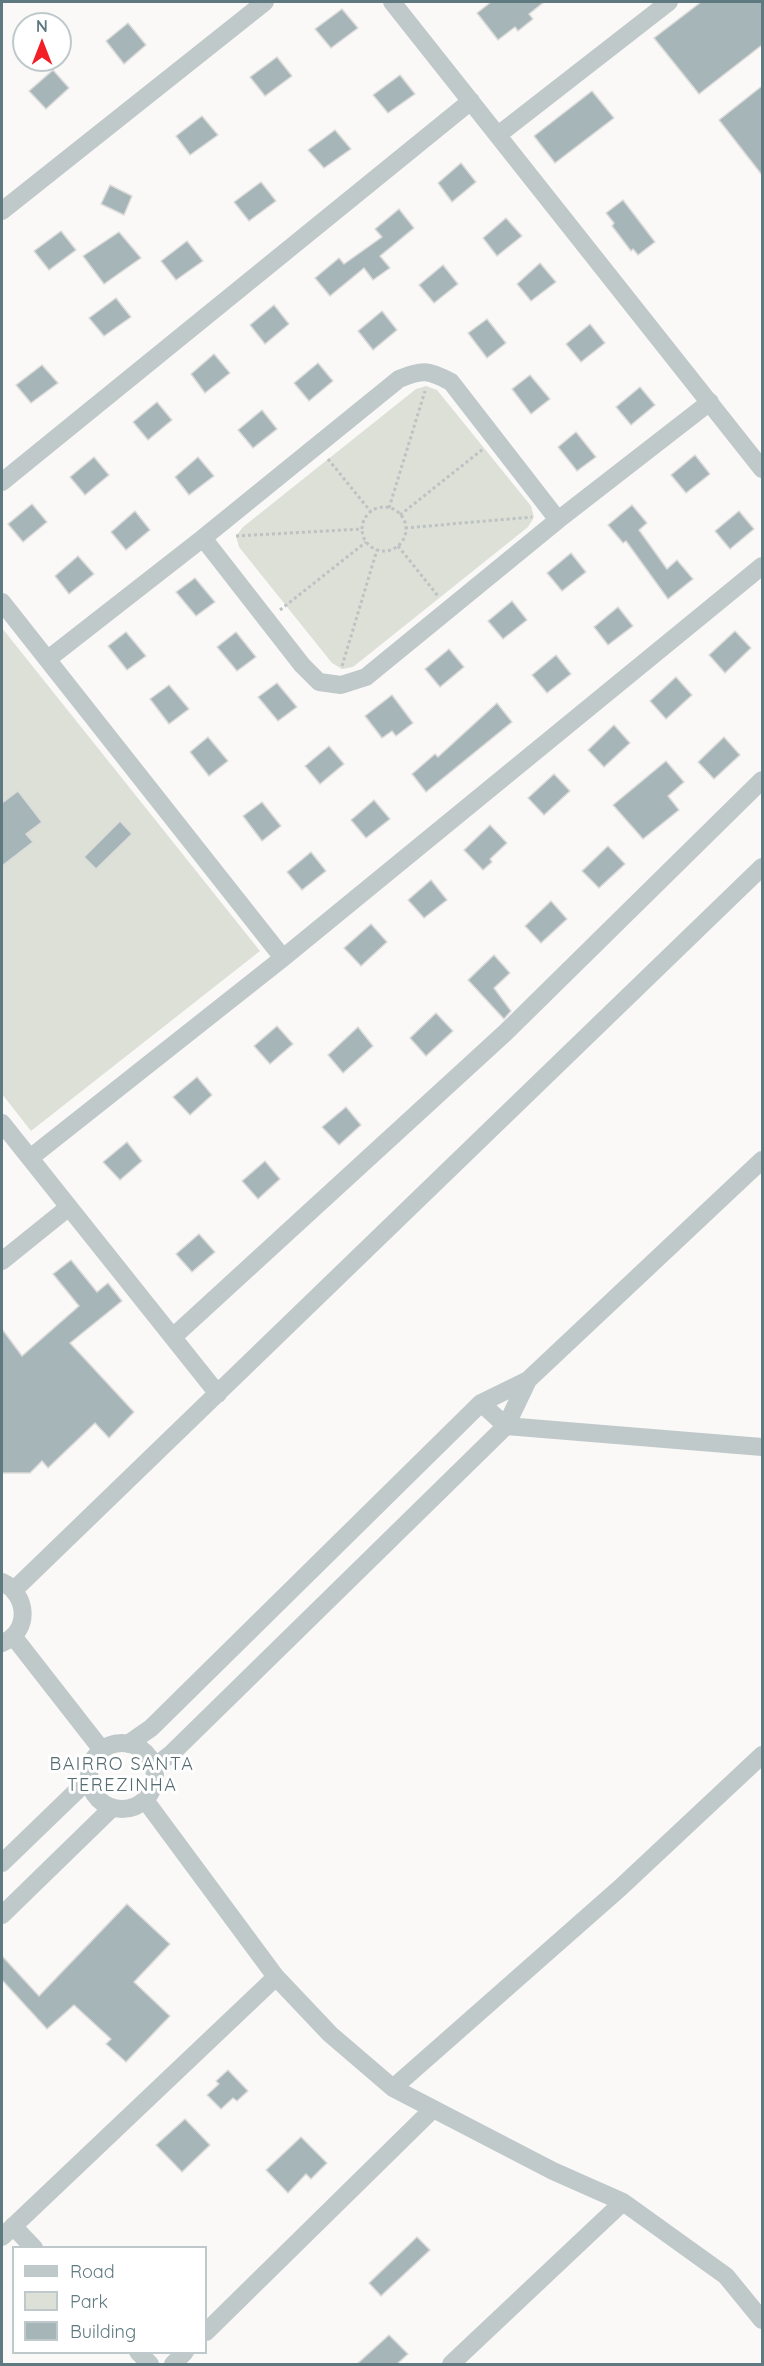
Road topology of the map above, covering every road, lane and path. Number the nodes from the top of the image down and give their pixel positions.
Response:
1 (266, 2) edge
2 (392, 2) edge
3 (669, 2) edge
4 (471, 101) junction
5 (498, 135) junction
6 (2, 211) edge
7 (426, 386) dead end
8 (710, 402) junction
9 (495, 440) junction
10 (317, 446) junction
11 (762, 469) edge
12 (2, 482) edge
13 (389, 508) junction
14 (371, 512) junction
15 (400, 515) junction
16 (534, 517) dead end
17 (558, 520) junction
18 (405, 528) junction
19 (362, 529) junction
20 (236, 536) dead end
21 (203, 538) junction
22 (366, 542) junction
23 (398, 546) junction
24 (377, 550) junction
25 (762, 566) edge
26 (2, 602) edge
27 (449, 610) junction
28 (267, 620) junction
29 (48, 659) junction
30 (342, 669) dead end
31 (762, 780) edge
32 (762, 867) edge
33 (283, 958) junction
34 (2, 1123) edge
35 (30, 1158) junction
36 (762, 1160) edge
37 (69, 1207) junction
38 (2, 1261) edge
39 (173, 1337) junction
40 (528, 1380) junction
41 (218, 1394) junction
42 (481, 1403) junction
43 (506, 1426) junction
44 (762, 1447) edge
45 (8, 1586) edge
46 (7, 1640) edge
47 (128, 1744) junction
48 (102, 1750) junction
49 (762, 1755) edge
50 (154, 1767) junction
51 (89, 1779) junction
52 (145, 1800) junction
53 (112, 1808) junction
54 (2, 1863) edge
55 (2, 1915) edge
56 (276, 1977) junction
57 (393, 2088) junction
58 (433, 2109) junction
59 (623, 2202) junction
60 (7, 2231) edge
61 (32, 2246) edge
62 (762, 2320) edge
63 (207, 2331) edge
64 (452, 2364) edge

1 - 6 street
2 - 4 street
3 - 5 street
4 - 5 street
4 - 12 street
5 - 8 street
7 - 13 path
8 - 11 street
8 - 17 street
9 - 10 street
9 - 15 path
9 - 17 street
10 - 14 path
10 - 21 street
13 - 14 path
13 - 15 path
14 - 19 path
15 - 18 path
16 - 18 path
17 - 27 street
18 - 23 path
19 - 20 path
19 - 22 path
21 - 28 street
21 - 29 street
22 - 24 path
22 - 28 path
23 - 24 path
23 - 27 path
24 - 30 path
25 - 33 street
26 - 29 street
27 - 28 street
29 - 33 street
31 - 39 street
32 - 41 street
33 - 35 street
34 - 35 street
35 - 37 street
36 - 40 street
37 - 38 street
37 - 39 street
39 - 41 street
40 - 42 street
40 - 43 street
41 - 45 street
42 - 43 street
42 - 47 street
43 - 44 street
43 - 50 street
45 - 46 street
46 - 48 street
47 - 48 street
47 - 50 street
48 - 51 street
49 - 57 street
50 - 52 street
51 - 53 street
51 - 54 street
52 - 53 street
52 - 56 street
53 - 55 street
56 - 57 street
56 - 60 street
57 - 58 street
58 - 59 street
58 - 63 street
59 - 62 street
59 - 64 street
60 - 61 street

